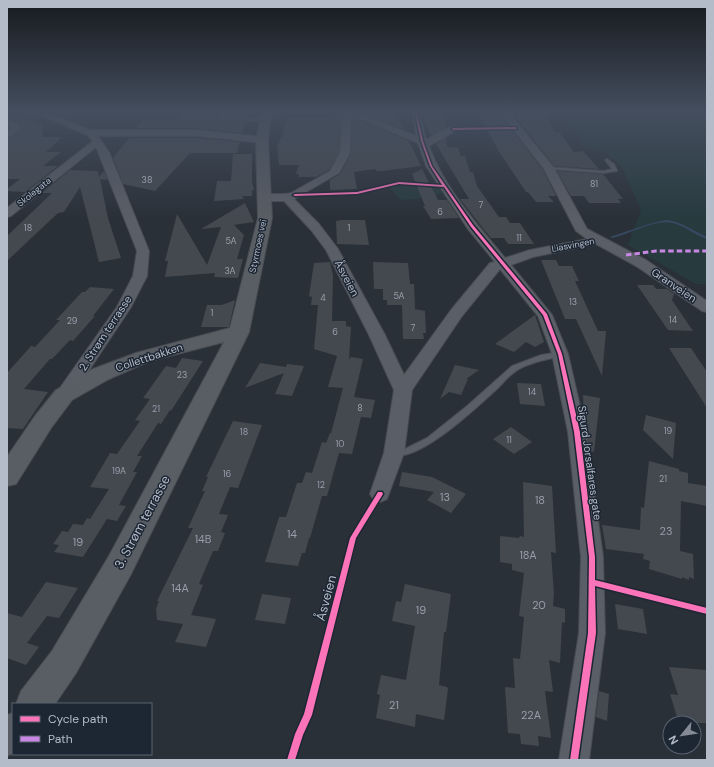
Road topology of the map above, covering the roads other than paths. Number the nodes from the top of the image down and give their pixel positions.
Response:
1 (82, 148) edge
2 (100, 148) edge
3 (262, 148) edge
4 (345, 148) edge
5 (425, 148) edge
6 (532, 148) edge
7 (607, 160) dead end
8 (548, 168) junction
9 (264, 198) junction
10 (287, 198) junction
11 (7, 214) edge
12 (598, 240) junction
13 (501, 263) junction
14 (641, 263) joint
15 (707, 308) edge
16 (239, 332) junction
17 (560, 354) junction
18 (403, 390) junction
19 (64, 395) junction
20 (394, 453) junction
21 (7, 477) edge
22 (380, 494) dead end
23 (35, 703) edge
24 (574, 760) edge

1 - 11 street, Skolegata
2 - 19 street, 2. Strøm terrasse
3 - 9 main road, Styrmoes vei
4 - 10 street
5 - 13 street, Sigurd Jorsalfares gate
6 - 8 street
7 - 8 lane
8 - 12 street
9 - 10 street
9 - 16 main road, Styrmoes vei
10 - 18 street, Åsveien
12 - 13 street, Liasvingen
12 - 14 street, Liasvingen
13 - 17 street, Sigurd Jorsalfares gate
13 - 18 street
14 - 15 street, Granveien
16 - 19 main road, Collettbakken
16 - 23 main road, 3. Strøm terrasse
17 - 20 lane
17 - 24 street, Sigurd Jorsalfares gate
18 - 20 street
19 - 21 main road, 2. Strøm terrasse
20 - 22 street

